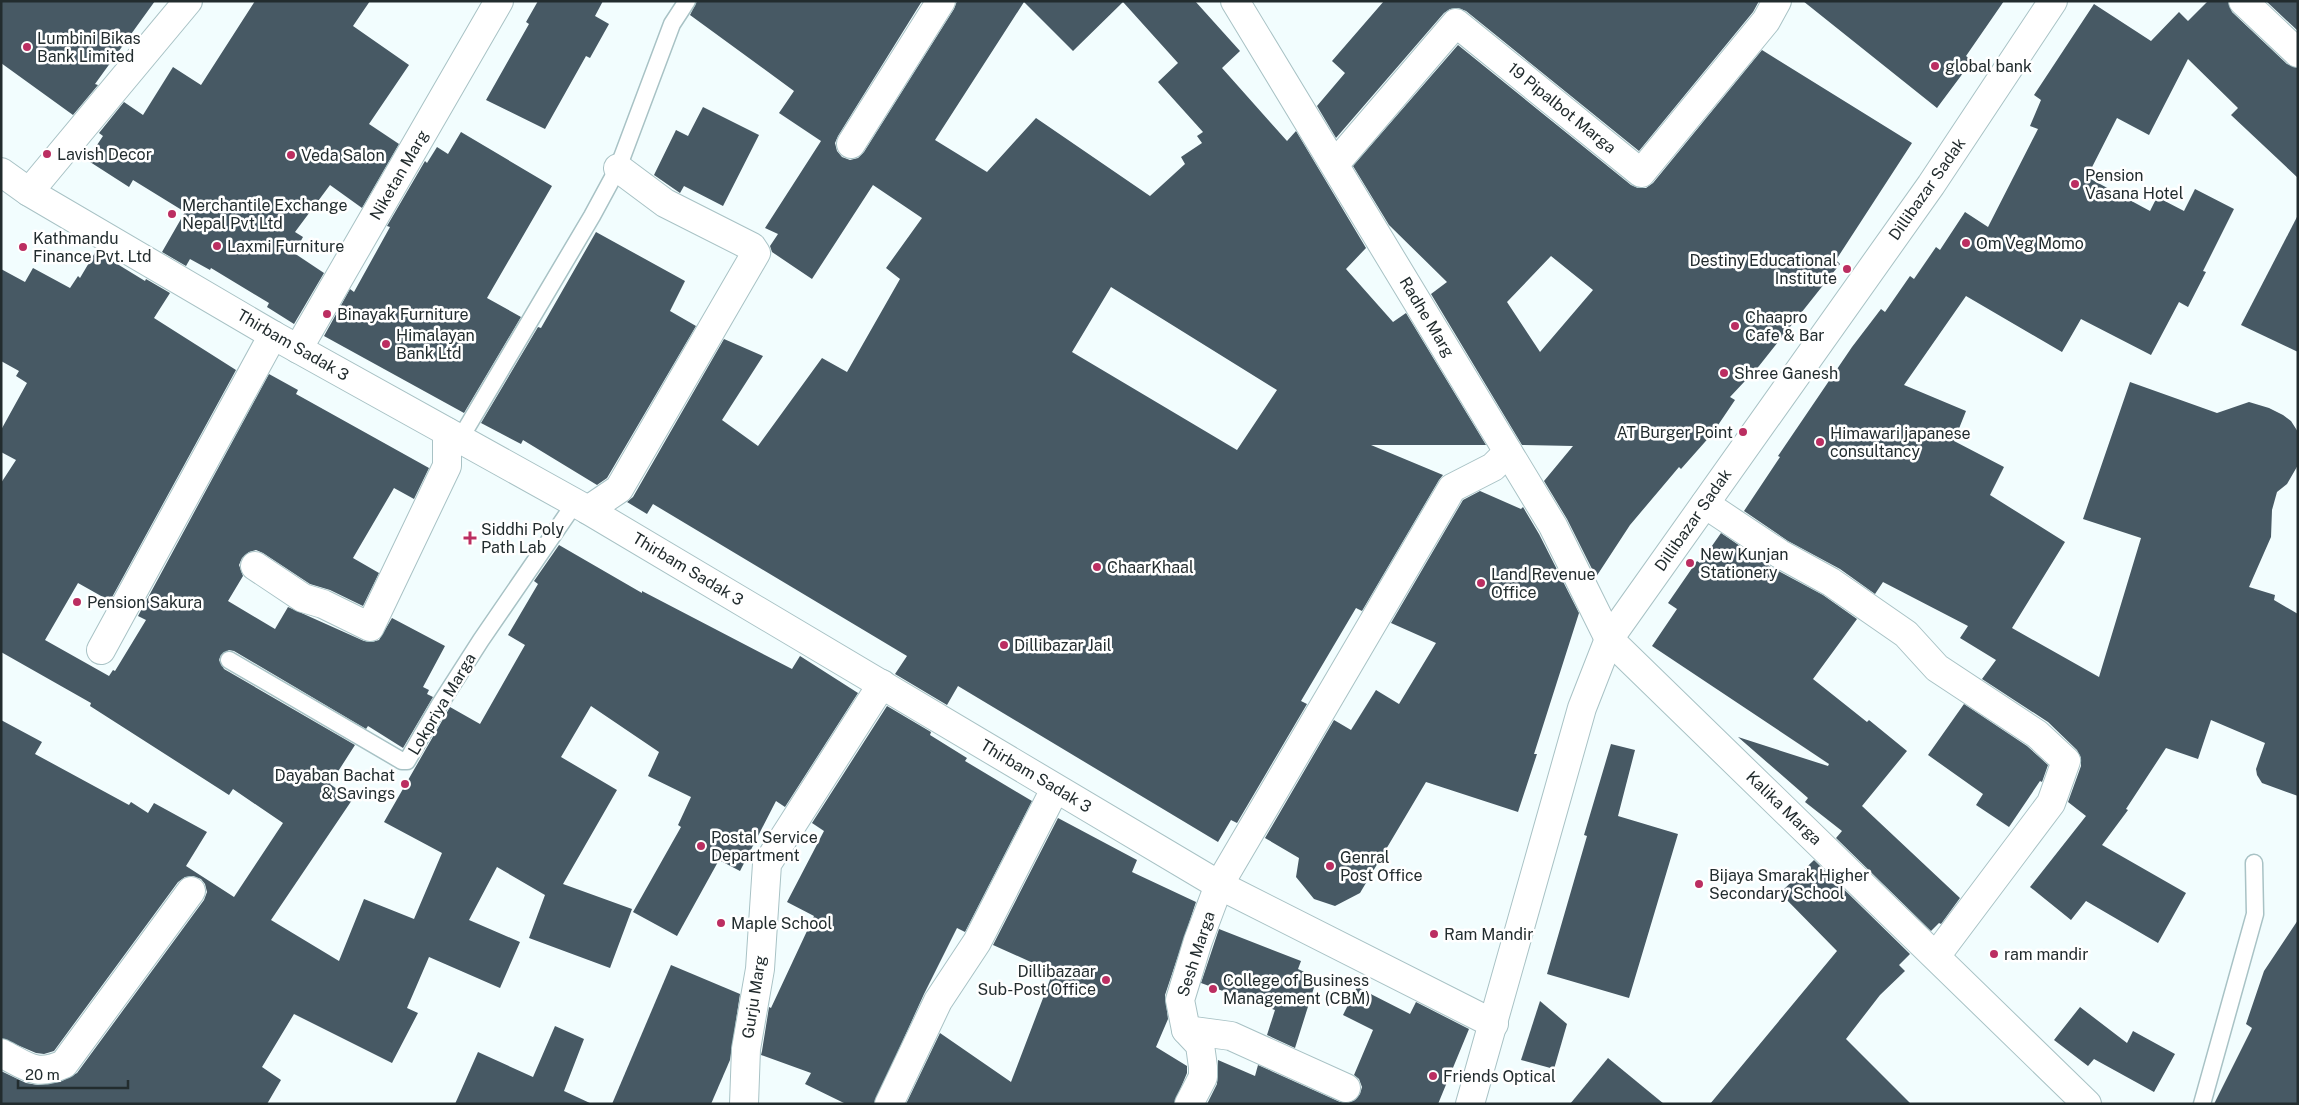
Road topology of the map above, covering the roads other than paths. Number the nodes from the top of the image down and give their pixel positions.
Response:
1 (188, 1) edge
2 (499, 1) edge
3 (687, 1) edge
4 (940, 1) edge
5 (1235, 1) edge
6 (1777, 1) edge
7 (2053, 1) edge
8 (2243, 1) edge
9 (2298, 53) edge
10 (851, 144) dead end
11 (1335, 164) junction
12 (618, 168) junction
13 (1, 172) edge
14 (29, 192) junction
15 (274, 335) junction
16 (298, 349) junction
17 (454, 435) junction
18 (1508, 452) junction
19 (1705, 504) junction
20 (582, 507) junction
21 (255, 566) dead end
22 (1609, 639) junction
23 (102, 650) dead end
24 (229, 660) dead end
25 (882, 684) junction
26 (1055, 789) junction
27 (2254, 863) dead end
28 (1219, 885) junction
29 (191, 891) dead end
30 (1936, 956) junction
31 (1494, 1024) junction
32 (1186, 1030) junction
33 (1, 1053) edge
34 (1346, 1088) dead end
35 (744, 1104) edge
36 (889, 1104) edge
37 (1189, 1104) edge
38 (1470, 1104) edge
39 (2087, 1104) edge
40 (2202, 1104) edge

1 - 14 street
2 - 16 street, Niketan Marg
3 - 12 lane
4 - 10 street
5 - 11 street, Radhe Marg
6 - 11 street, 19 Pipalbot Marga
7 - 19 street, Dillibazar Sadak
8 - 9 street
11 - 18 street, Radhe Marg
12 - 17 lane
12 - 20 street
13 - 14 street, Thirbam Sadak 3
14 - 15 street, Thirbam Sadak 3
15 - 16 street, Thirbam Sadak 3
15 - 23 street
16 - 17 street, Thirbam Sadak 3
17 - 20 street, Thirbam Sadak 3
17 - 21 street
18 - 22 street, Radhe Marg
18 - 28 street, Sesh Marga
19 - 22 street, Dillibazar Sadak
19 - 30 street
20 - 24 lane, Lokpriya Marga
20 - 25 street, Thirbam Sadak 3
22 - 30 street, Kalika Marga
22 - 31 street, Dillibazar Sadak
25 - 26 street, Thirbam Sadak 3
25 - 35 street, Gurju Marg
26 - 28 street, Thirbam Sadak 3
26 - 36 street
27 - 40 lane
28 - 31 street, Thirbam Sadak 3
28 - 32 street, Sesh Marga
29 - 33 street
30 - 39 street, Kalika Marga
31 - 38 street, Dillibazar Sadak
32 - 34 street
32 - 37 street, Sesh Marga

